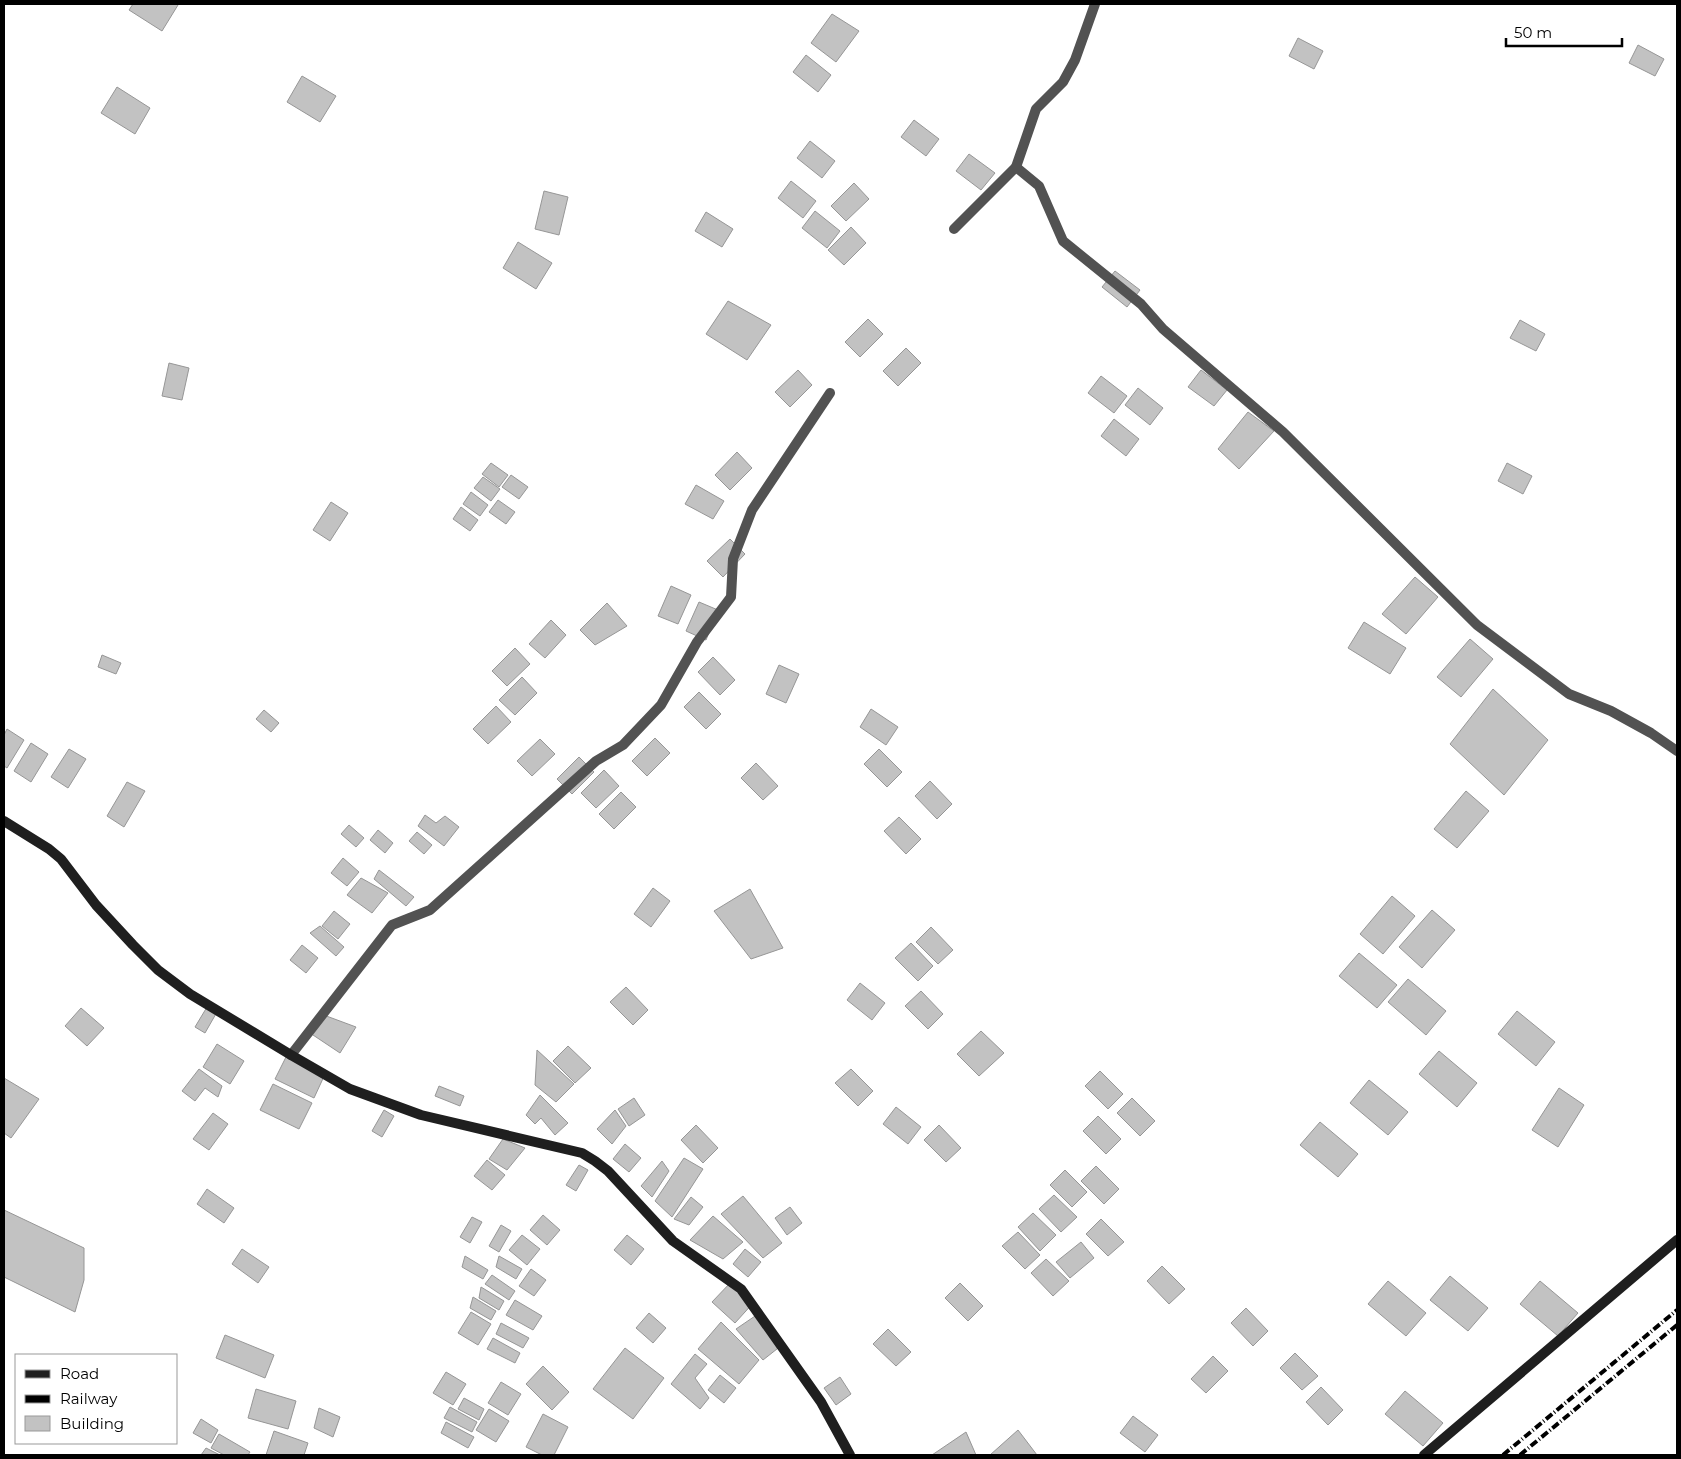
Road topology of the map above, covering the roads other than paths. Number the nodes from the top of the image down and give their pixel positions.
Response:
1 (1095, 4) edge
2 (1016, 167) junction
3 (954, 229) dead end
4 (830, 393) dead end
5 (1677, 751) edge
6 (4, 821) edge
7 (291, 1056) junction
8 (1677, 1240) edge
9 (850, 1455) edge
10 (1424, 1455) edge

1 - 2 street
2 - 3 street
2 - 5 street
4 - 7 street
6 - 7 street
7 - 9 street
8 - 10 street

